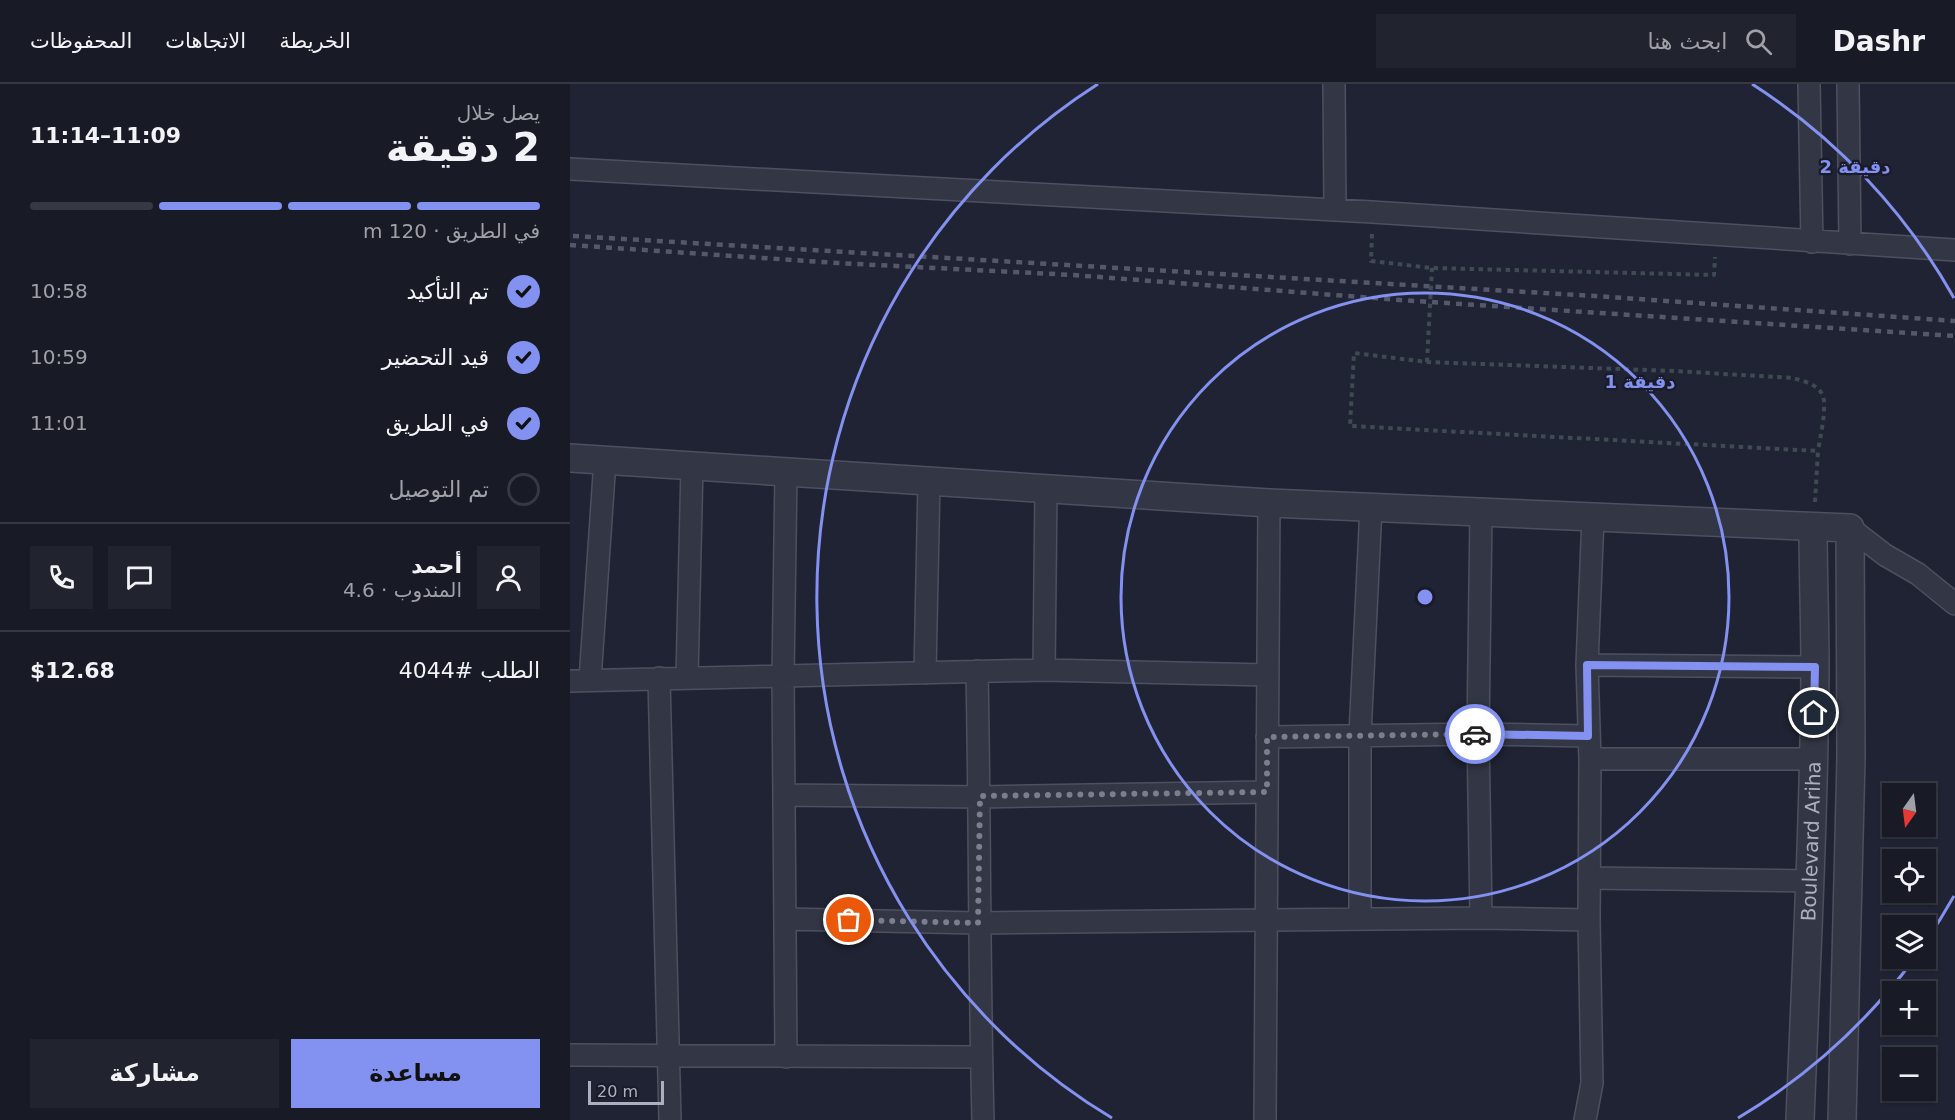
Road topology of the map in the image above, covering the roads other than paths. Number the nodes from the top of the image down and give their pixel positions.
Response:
1 (1334, 84) edge
2 (1809, 84) edge
3 (1848, 84) edge
4 (570, 169) edge
5 (1335, 210) junction
6 (1812, 242) junction
7 (1850, 244) junction
8 (1955, 250) edge
9 (570, 458) edge
10 (604, 460) junction
11 (692, 466) junction
12 (786, 472) junction
13 (929, 481) junction
14 (1046, 489) junction
15 (1269, 503) junction
16 (1371, 507) junction
17 (1481, 512) junction
18 (1593, 517) junction
19 (1813, 527) junction
20 (1850, 528) junction
21 (1955, 604) edge
22 (1587, 665) junction
23 (1815, 667) junction
24 (1044, 670) junction
25 (978, 671) junction
26 (925, 673) junction
27 (1268, 675) junction
28 (783, 676) junction
29 (687, 677) junction
30 (659, 678) junction
31 (580, 681) edge
32 (1479, 734) junction
33 (1360, 735) junction
34 (1588, 736) junction
35 (1267, 737) junction
36 (1590, 759) junction
37 (1813, 759) junction
38 (1267, 792) junction
39 (784, 795) junction
40 (980, 796) junction
41 (1589, 878) junction
42 (1810, 881) junction
43 (1481, 918) junction
44 (785, 919) junction
45 (1360, 919) junction
46 (1589, 920) junction
47 (1266, 921) junction
48 (978, 923) junction
49 (570, 1055) edge
50 (669, 1055) junction
51 (786, 1057) junction
52 (981, 1057) junction
53 (670, 1120) edge
54 (983, 1120) edge
55 (1265, 1120) edge
56 (1585, 1120) edge
57 (1800, 1120) edge
58 (1842, 1120) edge

1 - 5 street
2 - 6 street
3 - 7 street
4 - 5 street
5 - 6 street
6 - 7 street
7 - 8 street
9 - 10 street
10 - 11 street
10 - 31 street
11 - 12 street
11 - 29 street
12 - 13 street
12 - 28 street
13 - 14 street
13 - 26 street
14 - 15 street
14 - 24 street
15 - 16 street
15 - 27 street
16 - 17 street
16 - 33 street
17 - 18 street
17 - 32 street
18 - 19 street
18 - 22 street
19 - 20 street
19 - 23 street, Boulevard Ariha
20 - 21 street
20 - 58 street, Boulevard Ariha
22 - 23 street
22 - 34 street
23 - 37 street, Boulevard Ariha
24 - 25 street
24 - 27 street
25 - 26 street
25 - 40 street
26 - 28 street
27 - 35 street
28 - 29 street
28 - 39 street
29 - 30 street
30 - 31 street
30 - 50 street
32 - 33 street
32 - 34 street
32 - 43 street
33 - 35 street
33 - 45 street
34 - 36 street
35 - 38 street
36 - 37 street
36 - 41 street
37 - 42 street, Boulevard Ariha
38 - 40 street
38 - 47 street
39 - 40 street
39 - 44 street
40 - 48 street
41 - 42 street
41 - 46 street
42 - 57 street, Boulevard Ariha
43 - 45 street
43 - 46 street
44 - 48 street
44 - 51 street
45 - 47 street
46 - 56 street
47 - 48 street
47 - 55 street
48 - 52 street
49 - 50 street
50 - 51 street
50 - 53 street
51 - 52 street
52 - 54 street

